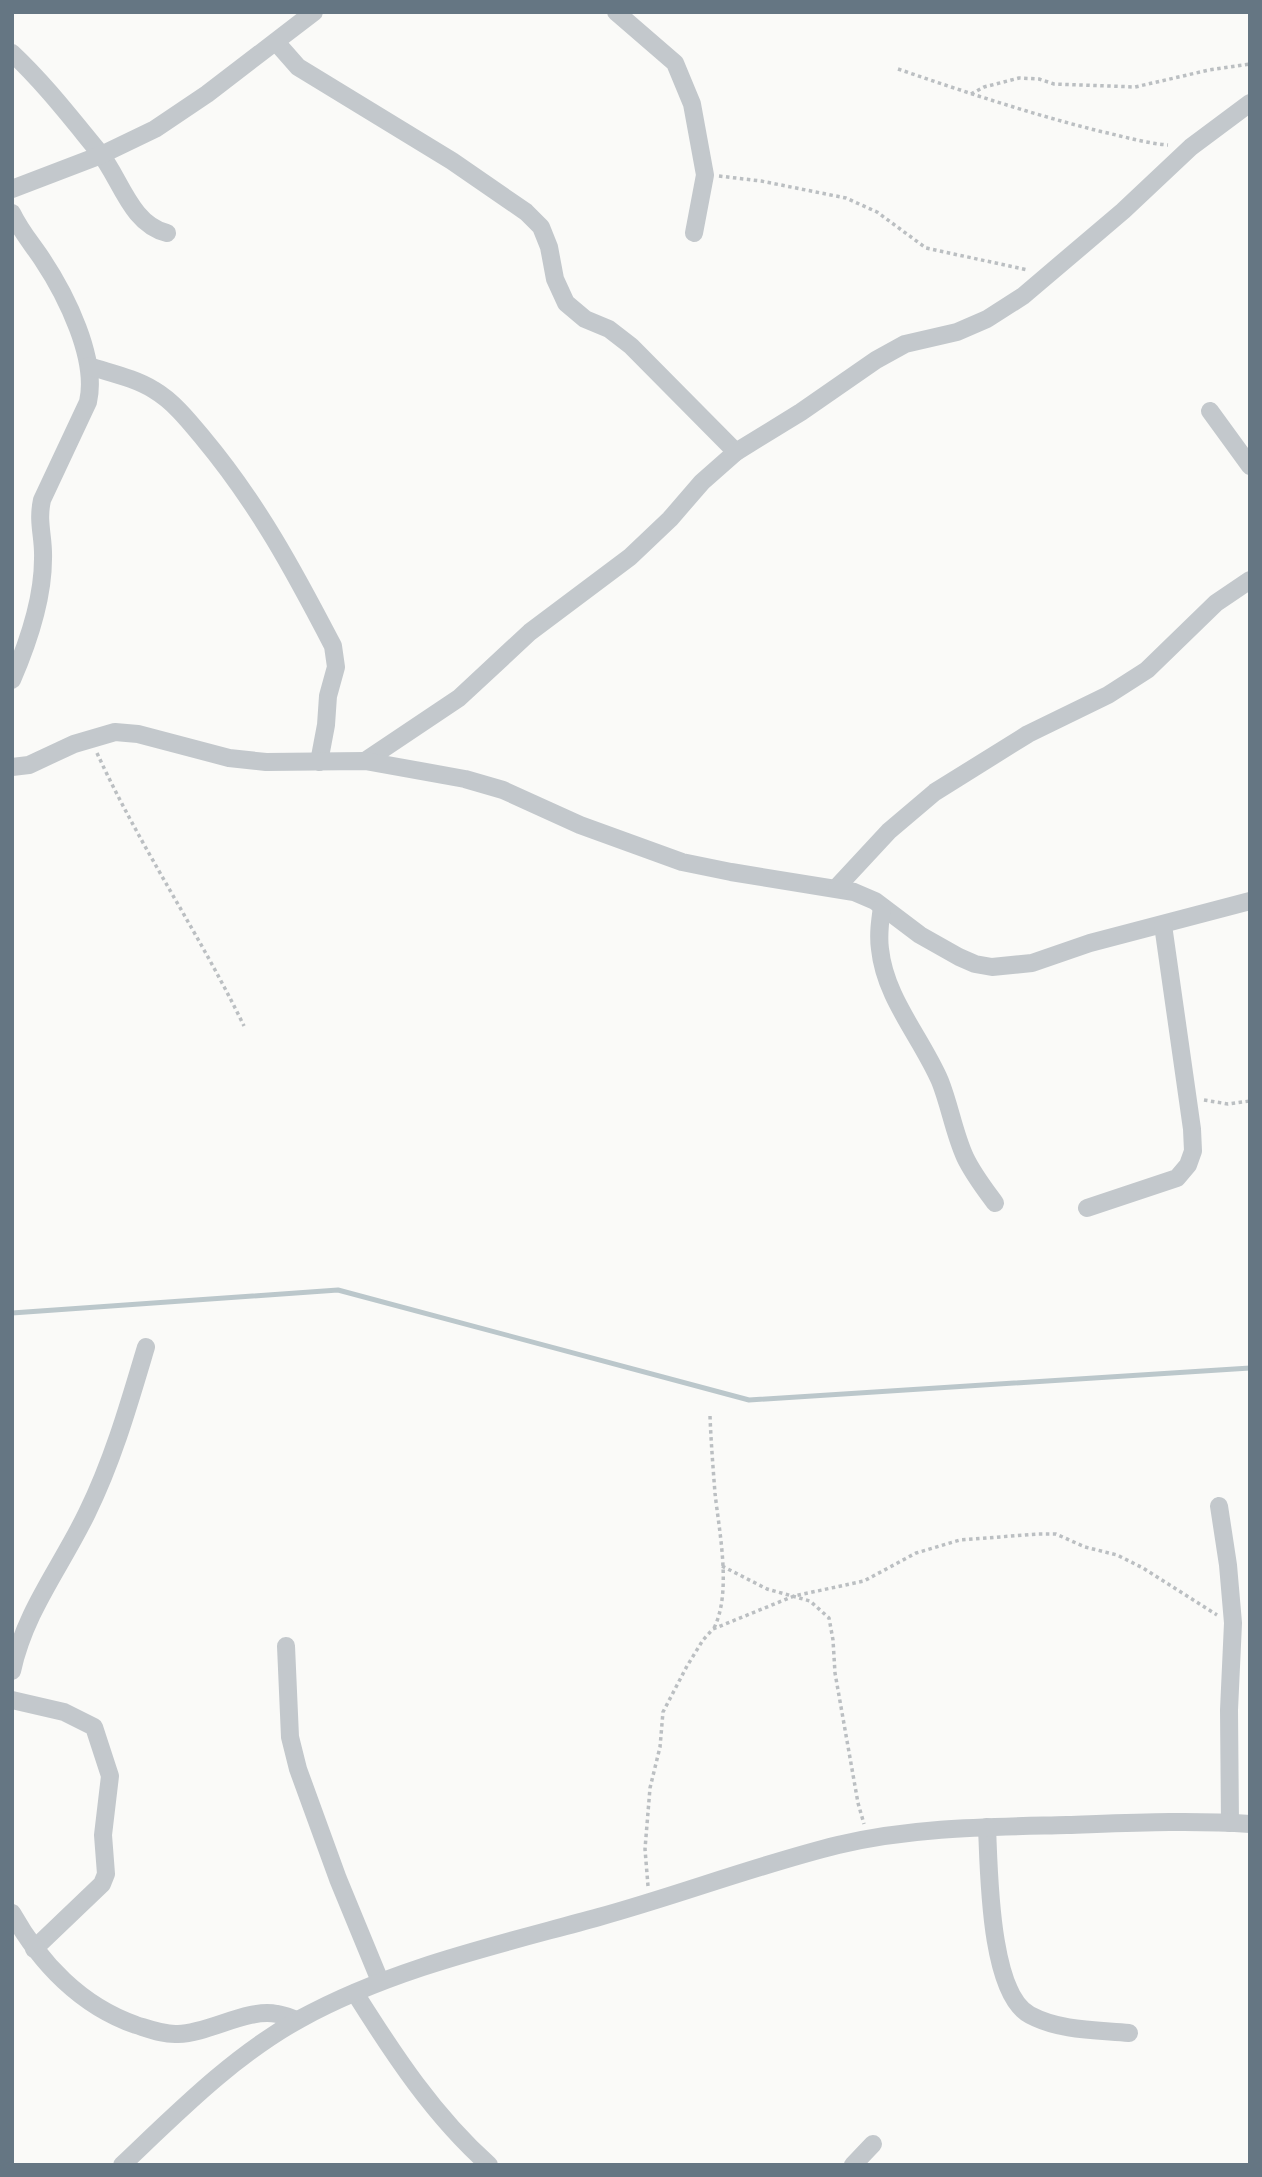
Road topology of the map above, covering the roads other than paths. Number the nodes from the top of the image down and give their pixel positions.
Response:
1 (314, 12) edge
2 (616, 12) edge
3 (276, 42) junction
4 (12, 53) edge
5 (1250, 103) edge
6 (101, 155) junction
7 (12, 189) edge
8 (12, 214) edge
9 (167, 233) dead end
10 (694, 233) dead end
11 (89, 366) junction
12 (1210, 411) dead end
13 (736, 452) junction
14 (1250, 466) edge
15 (1250, 580) edge
16 (12, 680) edge
17 (365, 761) junction
18 (319, 762) junction
19 (12, 767) edge
20 (837, 887) junction
21 (1250, 901) edge
22 (882, 906) junction
23 (1163, 925) junction
24 (995, 1203) dead end
25 (1087, 1208) dead end
26 (146, 1348) dead end
27 (1219, 1506) dead end
28 (15, 1638) edge
29 (286, 1646) dead end
30 (12, 1671) edge
31 (12, 1700) edge
32 (1230, 1823) junction
33 (1250, 1824) edge
34 (987, 1827) junction
35 (12, 1913) edge
36 (34, 1949) junction
37 (380, 1982) junction
38 (355, 1993) junction
39 (297, 2020) junction
40 (1129, 2033) dead end
41 (873, 2144) dead end
42 (122, 2165) edge
43 (489, 2165) edge
44 (853, 2165) edge

1 - 3 street
2 - 10 street
3 - 6 street
3 - 13 street
4 - 6 street
5 - 13 street
6 - 7 street
6 - 9 street
8 - 11 street
11 - 16 street
11 - 18 street
12 - 14 street
13 - 17 street
15 - 20 street
17 - 18 street
17 - 20 street
18 - 19 street
20 - 22 street
21 - 23 street
22 - 23 street
22 - 24 street
23 - 25 street
26 - 28 street
27 - 32 street
28 - 30 street
29 - 37 street
31 - 36 street
32 - 33 street
32 - 34 street
34 - 37 street
34 - 40 street
35 - 36 street
36 - 39 street
37 - 38 street
38 - 39 street
38 - 43 street
39 - 42 street
41 - 44 street

